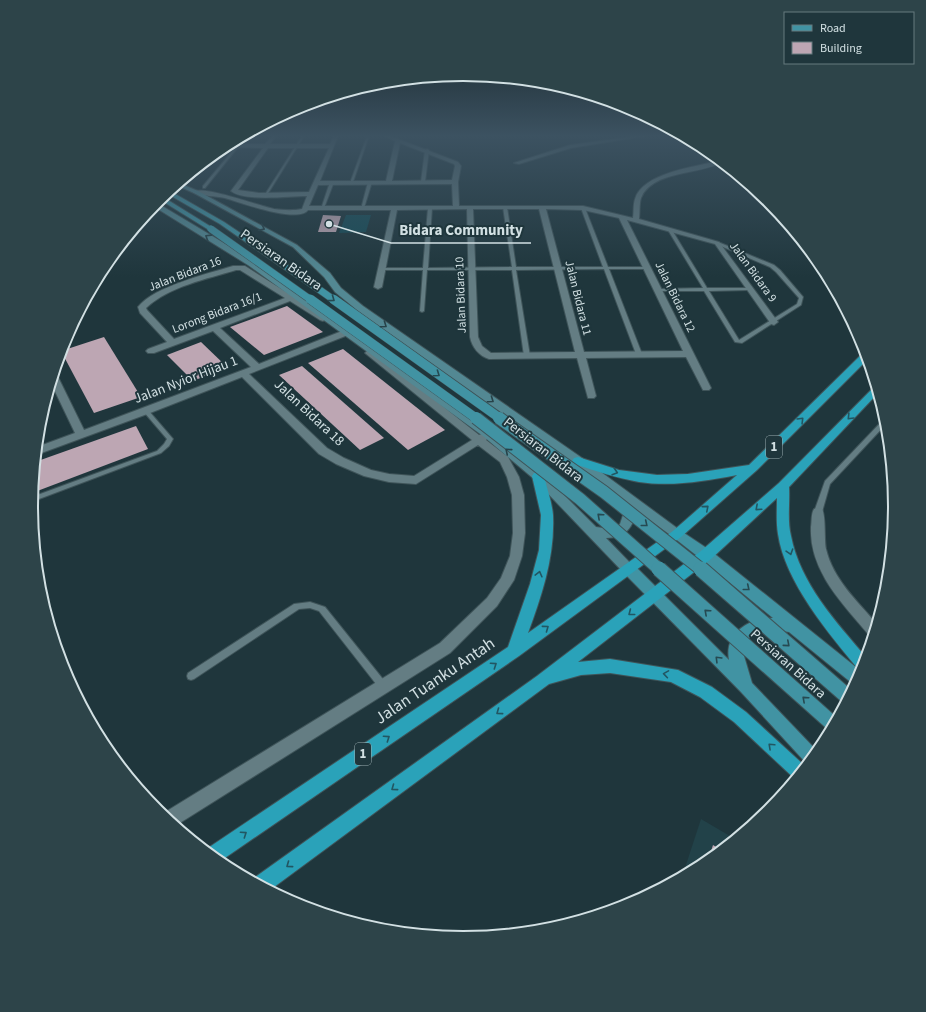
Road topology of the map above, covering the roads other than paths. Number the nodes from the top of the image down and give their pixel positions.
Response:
1 (207, 183) edge
2 (240, 183) edge
3 (272, 183) edge
4 (316, 183) edge
5 (332, 183) edge
6 (370, 183) edge
7 (455, 183) edge
8 (651, 183) edge
9 (183, 186) edge
10 (204, 187) dead end
11 (196, 192) junction
12 (312, 194) junction
13 (173, 195) edge
14 (265, 195) junction
15 (238, 200) junction
16 (166, 201) edge
17 (217, 205) junction
18 (160, 207) edge
19 (470, 207) junction
20 (505, 207) junction
21 (542, 207) junction
22 (306, 208) junction
23 (322, 208) junction
24 (362, 208) junction
25 (394, 208) junction
26 (430, 208) junction
27 (456, 208) junction
28 (583, 208) junction
29 (622, 216) junction
30 (636, 220) junction
31 (670, 230) junction
32 (717, 243) junction
33 (607, 268) junction
34 (647, 268) junction
35 (382, 269) junction
36 (425, 269) junction
37 (472, 269) junction
38 (514, 269) junction
39 (558, 269) junction
40 (378, 287) dead end
41 (750, 289) junction
42 (658, 290) junction
43 (706, 290) junction
44 (291, 298) junction
45 (422, 311) dead end
46 (774, 322) junction
47 (214, 327) junction
48 (345, 333) junction
49 (173, 343) junction
50 (151, 351) dead end
51 (580, 354) junction
52 (640, 354) junction
53 (689, 354) junction
54 (527, 356) junction
55 (862, 359) edge
56 (257, 367) junction
57 (243, 373) junction
58 (56, 384) edge
59 (706, 388) dead end
60 (873, 392) edge
61 (591, 396) dead end
62 (146, 411) junction
63 (880, 426) edge
64 (81, 435) junction
65 (483, 437) junction
66 (42, 449) edge
67 (578, 461) junction
68 (753, 468) junction
69 (538, 476) junction
70 (783, 486) junction
71 (623, 494) junction
72 (38, 498) edge
73 (818, 512) joint
74 (592, 532) junction
75 (677, 534) junction
76 (706, 555) junction
77 (629, 569) junction
78 (654, 594) junction
79 (794, 626) junction
80 (870, 627) edge
81 (514, 651) junction
82 (859, 659) edge
83 (853, 675) edge
84 (191, 676) dead end
85 (542, 681) junction
86 (383, 686) junction
87 (746, 687) junction
88 (844, 694) edge
89 (830, 721) edge
90 (808, 754) edge
91 (796, 770) edge
92 (173, 817) edge
93 (217, 852) edge
94 (265, 882) edge

1 - 10 lane
2 - 14 street
3 - 14 lane
4 - 12 street
5 - 23 lane
6 - 24 lane
7 - 27 street
8 - 30 street
9 - 11 main road, Persiaran Bidara
11 - 15 street, Jalan Bidara 9
11 - 17 main road, Persiaran Bidara
12 - 14 street
12 - 22 street
13 -> 88 main road, Persiaran Bidara, bridge
15 - 17 street
15 - 22 street, Jalan Bidara 9
89 -> 16 main road, Persiaran Bidara, bridge
17 -> 67 main road, Persiaran Bidara
65 -> 18 main road, Persiaran Bidara
19 - 20 street, Jalan Bidara 9
19 - 27 street, Jalan Bidara 9
19 - 37 street, Jalan Bidara 10
20 - 21 street, Jalan Bidara 9
20 - 38 lane
21 - 28 street, Jalan Bidara 9
21 - 39 street, Jalan Bidara 11
22 - 23 street, Jalan Bidara 9
23 - 24 street, Jalan Bidara 9
24 - 25 street, Jalan Bidara 9
25 - 26 street, Jalan Bidara 9
25 - 35 street
26 - 27 street, Jalan Bidara 9
26 - 36 lane
28 - 29 street, Jalan Bidara 9
28 - 33 lane
29 - 30 street, Jalan Bidara 9
29 - 34 street, Jalan Bidara 12
30 - 31 street, Jalan Bidara 9
31 - 32 street, Jalan Bidara 9
31 - 43 lane
32 - 41 street, Jalan Bidara 9
32 - 46 lane
33 - 34 lane
33 - 39 lane
33 - 52 lane
34 - 42 street, Jalan Bidara 12
35 - 36 lane
35 - 40 street
36 - 37 lane
36 - 45 lane
37 - 38 lane
37 - 54 street, Jalan Bidara 10
38 - 39 lane
38 - 54 lane
39 - 51 street, Jalan Bidara 11
41 - 43 lane
41 - 46 street, Jalan Bidara 9
42 - 43 lane
42 - 53 street, Jalan Bidara 12
43 - 46 lane
44 - 47 street, Lorong Bidara 16/1
44 - 48 street
44 - 49 street, Jalan Bidara 16
47 - 49 street, Lorong Bidara 16/1
47 - 56 street
48 - 56 street, Jalan Nyior Hijau 1
48 - 65 street
49 - 50 street, Lorong Bidara 16/1
51 - 52 street, Jalan Bidara 10
51 - 54 street, Jalan Bidara 10
51 - 61 street, Jalan Bidara 11
52 - 53 street, Jalan Bidara 10
53 - 59 street, Jalan Bidara 12
68 -> 55 highway, 1
56 - 57 street, Jalan Nyior Hijau 1
57 - 62 street, Jalan Nyior Hijau 1
57 - 65 street, Jalan Bidara 18
58 - 64 street
60 -> 70 highway, 1
62 - 64 street, Jalan Nyior Hijau 1
62 - 72 lane
63 - 73 lane
64 - 66 street, Jalan Nyior Hijau 1
69 -> 65 main road, Persiaran Bidara
65 - 86 street
67 -> 68 highway
67 - 71 main road, Persiaran Bidara
75 -> 68 highway, 1
69 - 74 main road, Persiaran Bidara
81 -> 69 highway
70 -> 76 highway, 1
70 -> 82 highway
71 - 74 main road
71 - 75 main road, Persiaran Bidara
73 - 80 street
74 - 77 main road, Persiaran Bidara
75 - 76 main road
75 - 77 highway, Jalan Tuanku Antah / 1
76 - 78 highway, 1
76 -> 79 main road
77 - 78 main road
81 -> 77 highway, Jalan Tuanku Antah / 1
78 -> 85 highway, 1
87 -> 78 main road
79 - 83 main road
79 - 87 main road
93 -> 81 highway, Jalan Tuanku Antah / 1
84 - 86 lane
91 -> 85 highway
85 -> 94 highway, 1
86 - 92 street
87 - 90 main road

